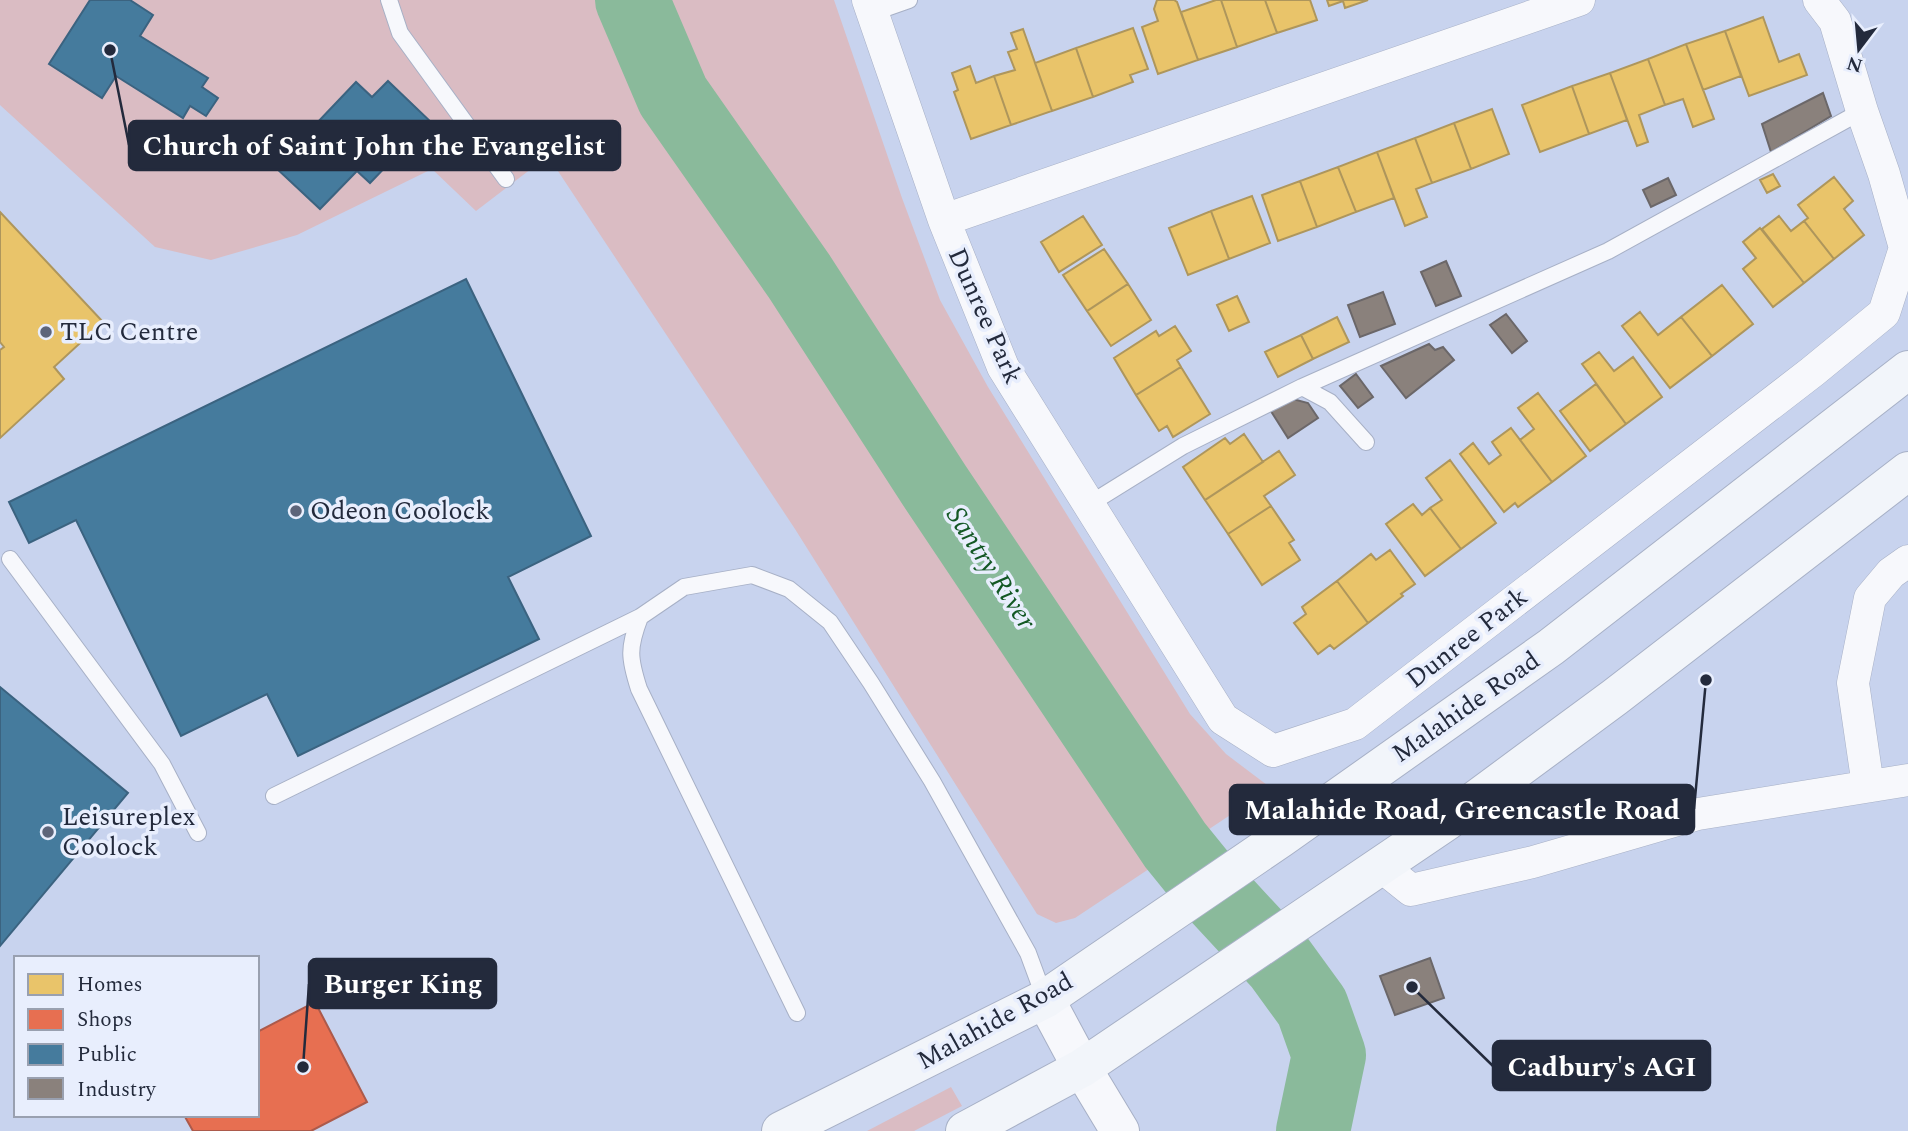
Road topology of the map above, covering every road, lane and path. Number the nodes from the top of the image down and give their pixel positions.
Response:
1 (388, 0) edge
2 (909, 0) edge
3 (1579, 0) edge
4 (1819, 0) edge
5 (870, 7) edge
6 (1862, 111) junction
7 (506, 179) dead end
8 (944, 220) junction
9 (1908, 370) edge
10 (1302, 387) junction
11 (1366, 442) dead end
12 (1908, 471) edge
13 (1088, 505) junction
14 (10, 559) dead end
15 (1908, 561) edge
16 (640, 617) junction
17 (1908, 780) edge
18 (1868, 786) junction
19 (274, 796) dead end
20 (198, 833) dead end
21 (1381, 866) junction
22 (1045, 999) junction
23 (797, 1013) dead end
24 (1082, 1068) junction
25 (781, 1131) edge
26 (965, 1131) edge
27 (1120, 1131) edge

1 - 7 lane
2 - 5 lane
3 - 8 street, Dunree Park
4 - 6 street, Dunree Park
5 - 8 street, Dunree Park
6 - 10 lane
6 - 13 street, Dunree Park
8 - 13 street, Dunree Park
9 - 22 main road, Malahide Road
10 - 11 lane
10 - 13 lane
12 - 21 main road
14 - 20 lane
15 - 18 street
16 - 19 lane
16 - 22 lane
16 - 23 lane
17 - 18 street
18 - 21 street
21 - 24 main road
22 - 24 street
22 - 25 main road, Malahide Road
24 - 26 main road
24 - 27 street

